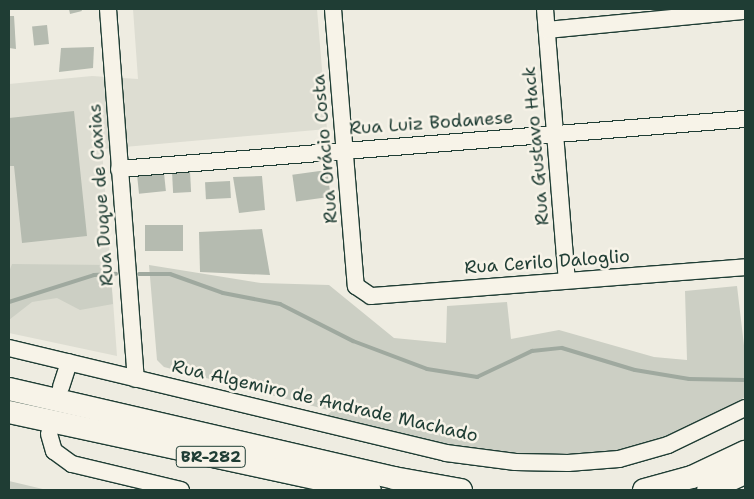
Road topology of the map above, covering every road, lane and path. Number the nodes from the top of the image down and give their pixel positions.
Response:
1 (108, 9) edge
2 (333, 9) edge
3 (545, 9) edge
4 (742, 10) edge
5 (547, 30) junction
6 (745, 119) edge
7 (555, 134) junction
8 (345, 150) junction
9 (119, 169) junction
10 (745, 267) edge
11 (567, 280) junction
12 (356, 286) joint
13 (9, 348) edge
14 (69, 362) junction
15 (136, 379) junction
16 (61, 387) dead end
17 (9, 389) edge
18 (745, 408) edge
19 (9, 412) edge
20 (49, 434) dead end
21 (745, 452) edge
22 (745, 473) edge
23 (141, 485) edge
24 (181, 490) edge
25 (370, 490) edge
26 (461, 490) edge
27 (644, 490) edge
28 (708, 490) edge

1 - 9 street, Rua Duque de Caxias
2 - 8 street, Rua Orácio Costa
3 - 5 street, Rua Gustavo Hack
4 - 5 street
5 - 7 street, Rua Gustavo Hack
6 - 7 street, Rua Luiz Bodanese
7 - 8 street, Rua Luiz Bodanese
7 - 11 street, Rua Gustavo Hack
8 - 9 street, Rua Luiz Bodanese
8 - 12 street, Rua Orácio Costa
9 - 15 street, Rua Duque de Caxias
10 - 11 street, Rua Cerilo Daloglio
11 - 12 street, Rua Cerilo Daloglio
13 - 14 street, Rua Algemiro de Andrade Machado
14 - 15 street, Rua Algemiro de Andrade Machado
14 - 16 street
15 - 18 street, Rua Algemiro de Andrade Machado
17 - 26 highway, BR-282
19 - 25 highway, BR-282
20 - 23 street
21 - 27 highway
22 - 28 highway
23 - 24 street

